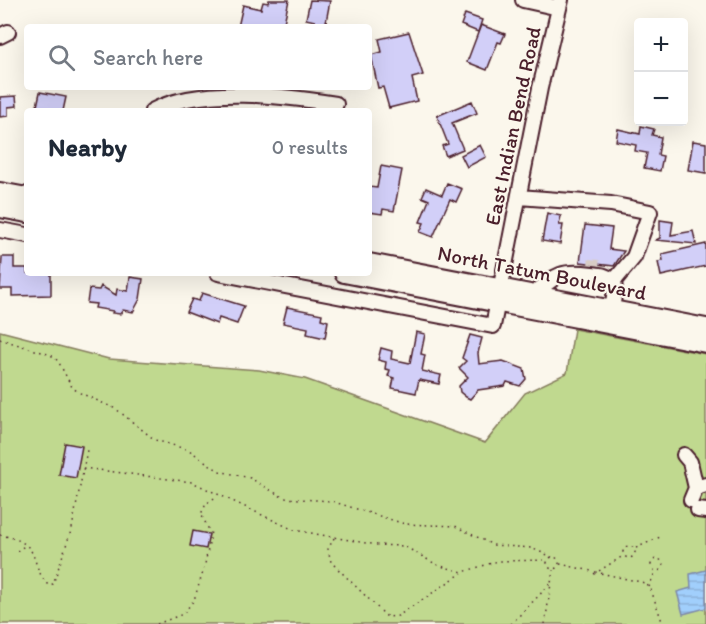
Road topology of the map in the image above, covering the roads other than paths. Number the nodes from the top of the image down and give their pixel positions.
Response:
1 (523, 0) edge
2 (560, 4) edge
3 (336, 104) dead end
4 (159, 108) edge
5 (0, 192) edge
6 (24, 196) edge
7 (519, 197) junction
8 (0, 207) edge
9 (24, 212) edge
10 (0, 230) edge
11 (24, 234) edge
12 (372, 264) edge
13 (597, 272) junction
14 (234, 276) edge
15 (364, 276) edge
16 (534, 294) junction
17 (500, 296) junction
18 (612, 309) junction
19 (706, 328) edge
20 (706, 343) edge
21 (684, 455) dead end
22 (699, 499) edge

1 - 2 street
2 - 7 street, East Indian Bend Road
3 - 4 street
5 - 6 main road
7 - 13 street
7 - 17 street, East Indian Bend Road
8 - 9 main road
10 - 11 street
12 - 17 main road, North Tatum Boulevard
13 - 16 street
13 - 18 street
14 - 17 street, North Tatum Boulevard
15 - 17 main road, North Tatum Boulevard
16 - 17 main road, North Tatum Boulevard
16 - 18 main road, North Tatum Boulevard
17 - 20 main road, North Tatum Boulevard
18 - 19 main road, North Tatum Boulevard
21 - 22 street

